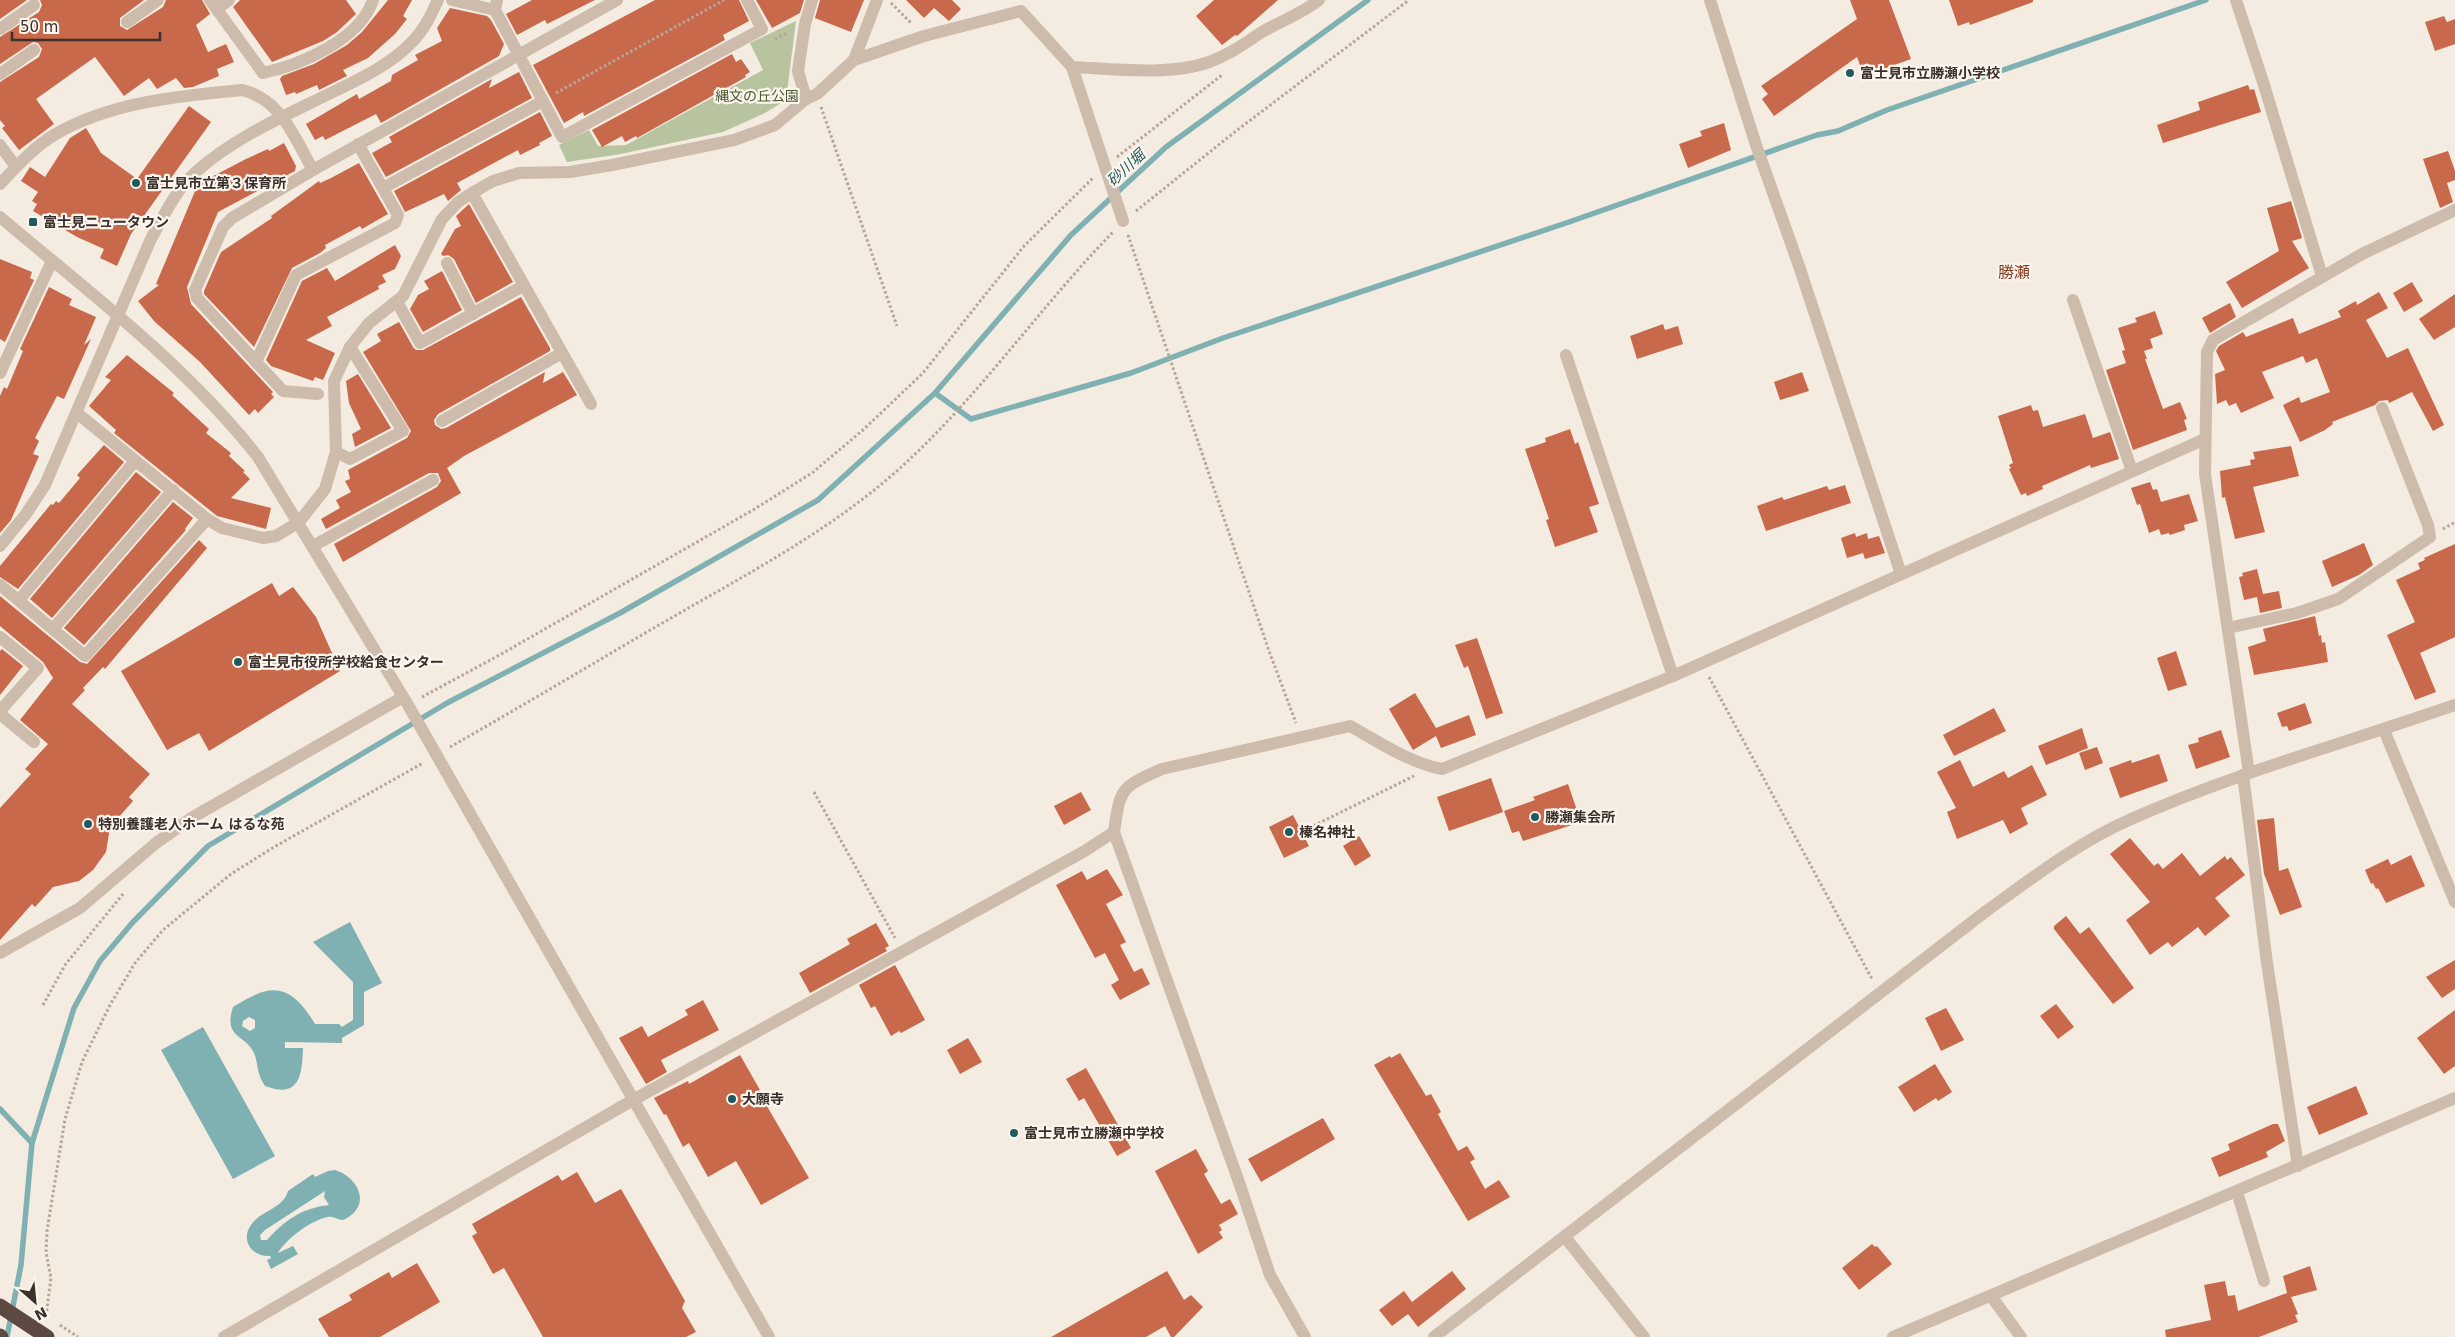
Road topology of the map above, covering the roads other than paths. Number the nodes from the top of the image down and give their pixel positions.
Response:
1 (158, 0) edge
2 (229, 0) edge
3 (373, 0) edge
4 (438, 0) edge
5 (452, 0) edge
6 (617, 0) edge
7 (746, 0) edge
8 (812, 0) edge
9 (877, 0) edge
10 (1318, 0) edge
11 (1710, 0) edge
12 (2236, 0) edge
13 (214, 4) edge
14 (34, 5) dead end
15 (496, 5) edge
16 (127, 22) dead end
17 (0, 29) edge
18 (34, 50) dead end
19 (518, 54) junction
20 (854, 60) junction
21 (1072, 67) junction
22 (263, 73) junction
23 (0, 74) edge
24 (253, 92) junction
25 (812, 96) junction
26 (543, 101) junction
27 (283, 118) junction
28 (358, 144) junction
29 (0, 145) edge
30 (16, 167) junction
31 (313, 170) junction
32 (0, 184) edge
33 (383, 188) junction
34 (472, 193) junction
35 (2455, 210) edge
36 (0, 217) edge
37 (1123, 221) road end
38 (52, 261) junction
39 (446, 263) dead end
40 (2322, 276) junction
41 (523, 286) junction
42 (2074, 300) dead end
43 (397, 302) junction
44 (473, 314) junction
45 (119, 316) junction
46 (350, 347) junction
47 (562, 353) junction
48 (1566, 355) dead end
49 (256, 362) junction
50 (0, 373) edge
51 (318, 394) dead end
52 (591, 404) dead end
53 (2382, 408) dead end
54 (77, 412) junction
55 (442, 421) dead end
56 (2206, 439) junction
57 (336, 452) junction
58 (135, 461) junction
59 (2132, 472) junction
60 (432, 480) dead end
61 (172, 490) junction
62 (207, 519) junction
63 (299, 522) junction
64 (0, 546) edge
65 (313, 546) junction
66 (1901, 574) junction
67 (0, 585) edge
68 (19, 600) junction
69 (53, 628) junction
70 (2228, 628) junction
71 (0, 637) edge
72 (1673, 676) junction
73 (407, 703) junction
74 (2455, 705) edge
75 (0, 713) edge
76 (2384, 730) junction
77 (34, 742) dead end
78 (2246, 774) junction
79 (1114, 832) junction
80 (2455, 902) edge
81 (0, 953) edge
82 (2455, 1098) edge
83 (633, 1100) junction
84 (2298, 1166) junction
85 (2237, 1192) junction
86 (1565, 1237) junction
87 (2264, 1281) dead end
88 (1991, 1296) junction
89 (0, 1306) edge
90 (41, 1333) edge
91 (224, 1337) edge
92 (769, 1337) edge
93 (1305, 1337) edge
94 (1434, 1337) edge
95 (1644, 1337) edge
96 (1893, 1337) edge
97 (2021, 1337) edge

1 - 16 street
2 - 13 street
3 - 22 street
4 - 27 street
5 - 15 street
6 - 19 street
7 - 26 street
8 - 25 street
9 - 20 street
10 - 21 street
11 - 66 street
12 - 40 street
13 - 22 street
14 - 17 street
15 - 19 street
18 - 23 street
19 - 26 street
19 - 28 street
20 - 21 street
20 - 25 street
21 - 37 street
22 - 24 street
24 - 27 street
24 - 30 street
25 - 34 street
26 - 33 street
27 - 31 street
27 - 45 street
28 - 31 street
28 - 33 street
29 - 30 street
30 - 32 street
31 - 49 street
33 - 49 street
34 - 41 street
34 - 43 street
35 - 40 street
36 - 38 street
38 - 45 street
38 - 50 street
39 - 44 street
40 - 56 street
41 - 44 street
41 - 47 street
42 - 59 street
43 - 44 street
43 - 46 street
45 - 54 street
45 - 63 street
46 - 57 street
46 - 57 street
47 - 52 street
47 - 55 street
48 - 72 street
49 - 51 street
53 - 70 street
54 - 58 street
54 - 64 street
56 - 59 street
56 - 70 street
57 - 63 street
58 - 61 street
58 - 68 street
59 - 66 street
60 - 65 street
61 - 62 street
61 - 69 street
62 - 63 street
62 - 69 street
63 - 65 street
65 - 73 street
66 - 72 street
67 - 68 street
68 - 69 street
70 - 78 street
71 - 75 street
72 - 79 street
73 - 81 street
73 - 83 street
74 - 76 street
75 - 77 street
76 - 78 street
76 - 80 street
78 - 84 street
78 - 86 street
79 - 83 street
79 - 93 street
82 - 84 street
83 - 91 street
83 - 92 street
84 - 85 street
85 - 87 street
85 - 88 street
86 - 94 street
86 - 95 street
88 - 96 street
88 - 97 street
89 - 90 highway

